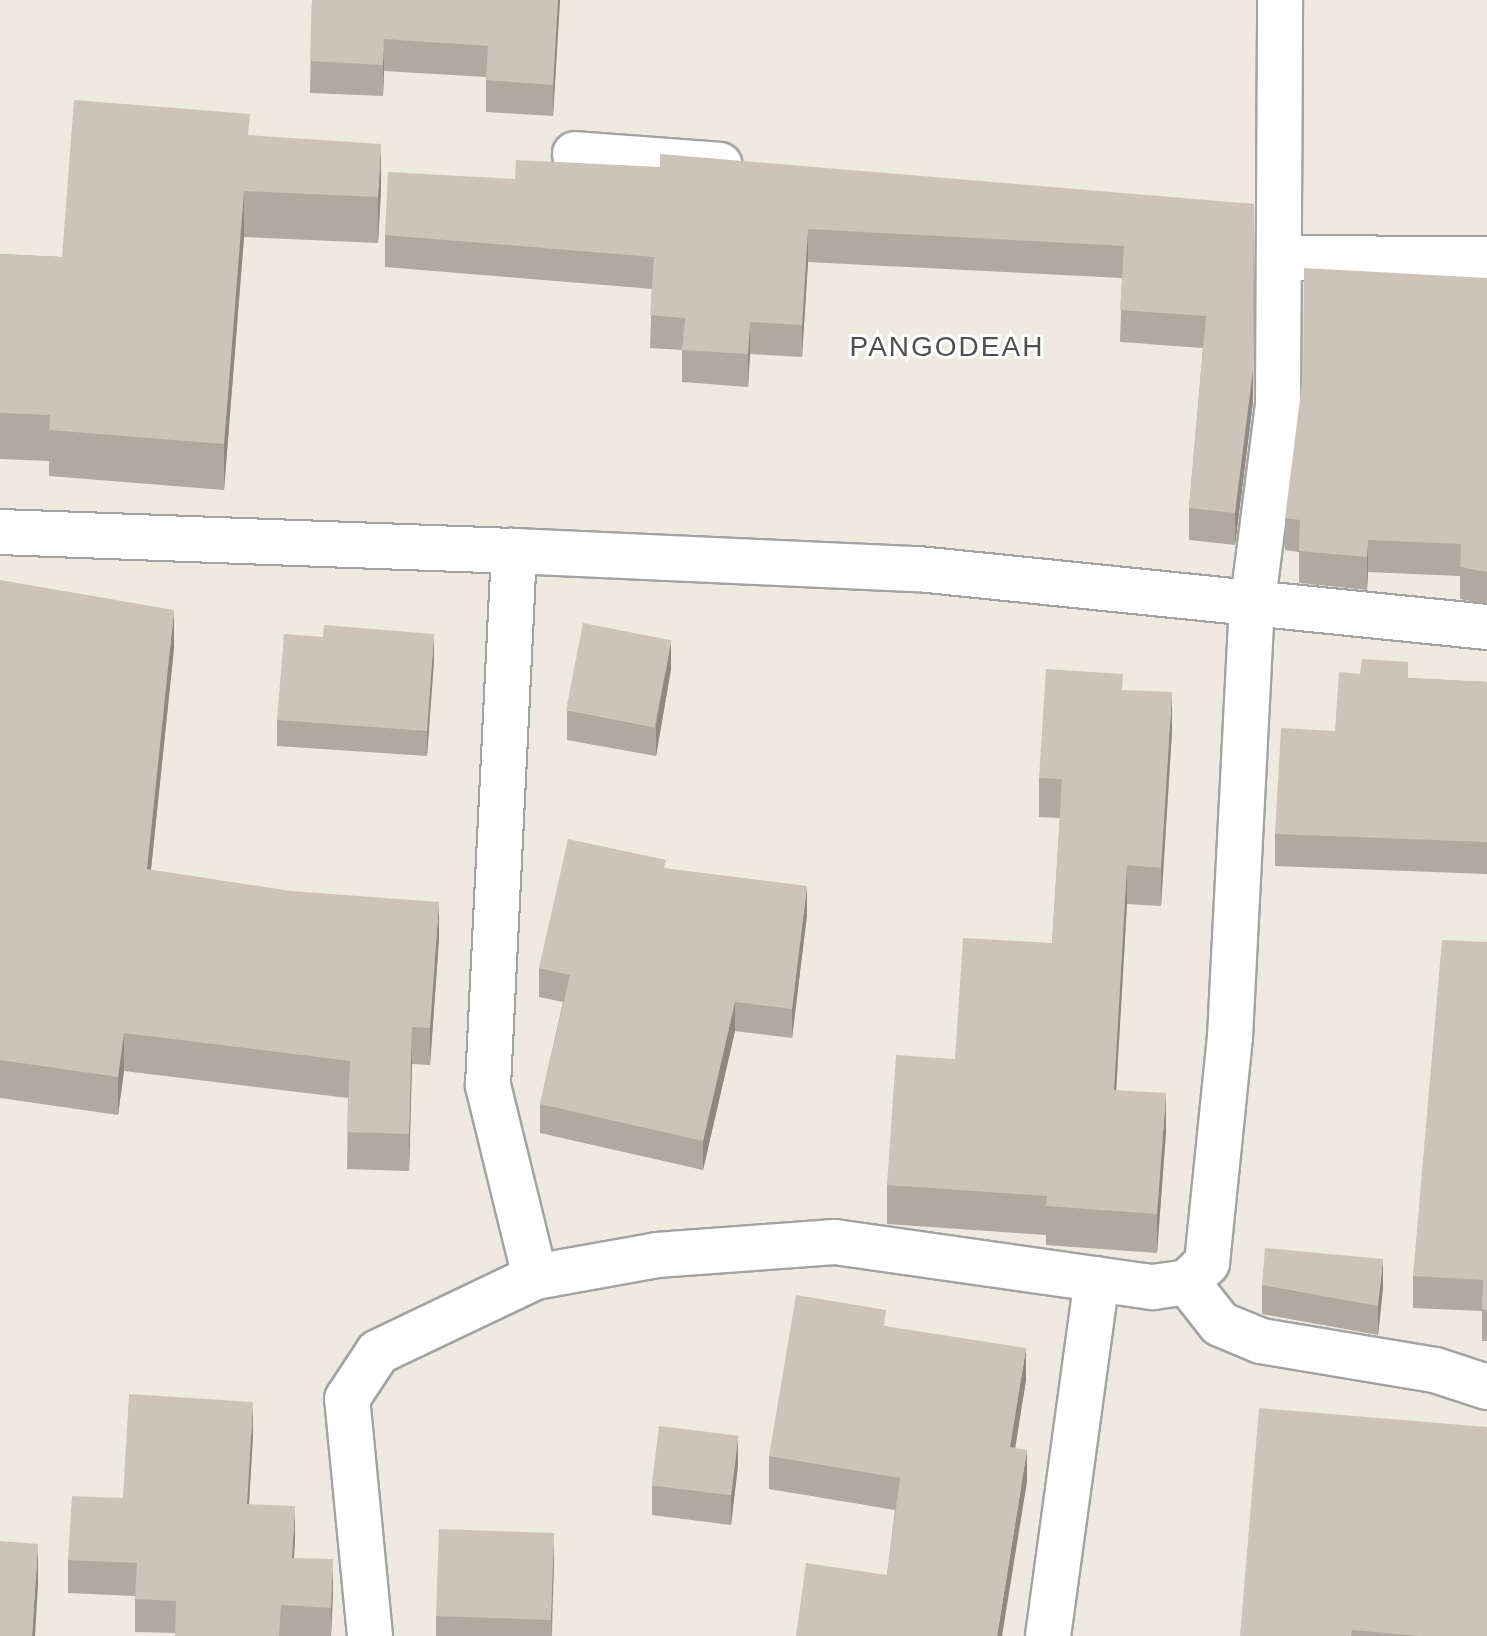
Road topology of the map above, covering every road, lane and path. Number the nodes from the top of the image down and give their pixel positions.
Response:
1 (1280, 0) edge
2 (575, 154) dead end
3 (763, 168) edge
4 (1230, 208) edge
5 (1277, 213) junction
6 (1279, 258) junction
7 (1487, 259) edge
8 (0, 532) edge
9 (514, 551) junction
10 (1252, 608) junction
11 (1487, 627) edge
12 (535, 1277) junction
13 (1097, 1279) junction
14 (1187, 1282) junction
15 (1487, 1387) edge
16 (370, 1636) edge
17 (1048, 1636) edge

1 - 5 street
2 - 3 street
4 - 5 street
5 - 6 street
6 - 7 street
6 - 10 street
8 - 9 street
9 - 10 street
9 - 12 street
10 - 11 street
10 - 14 street
12 - 13 street
12 - 16 street
13 - 14 street
13 - 17 street
14 - 15 street

